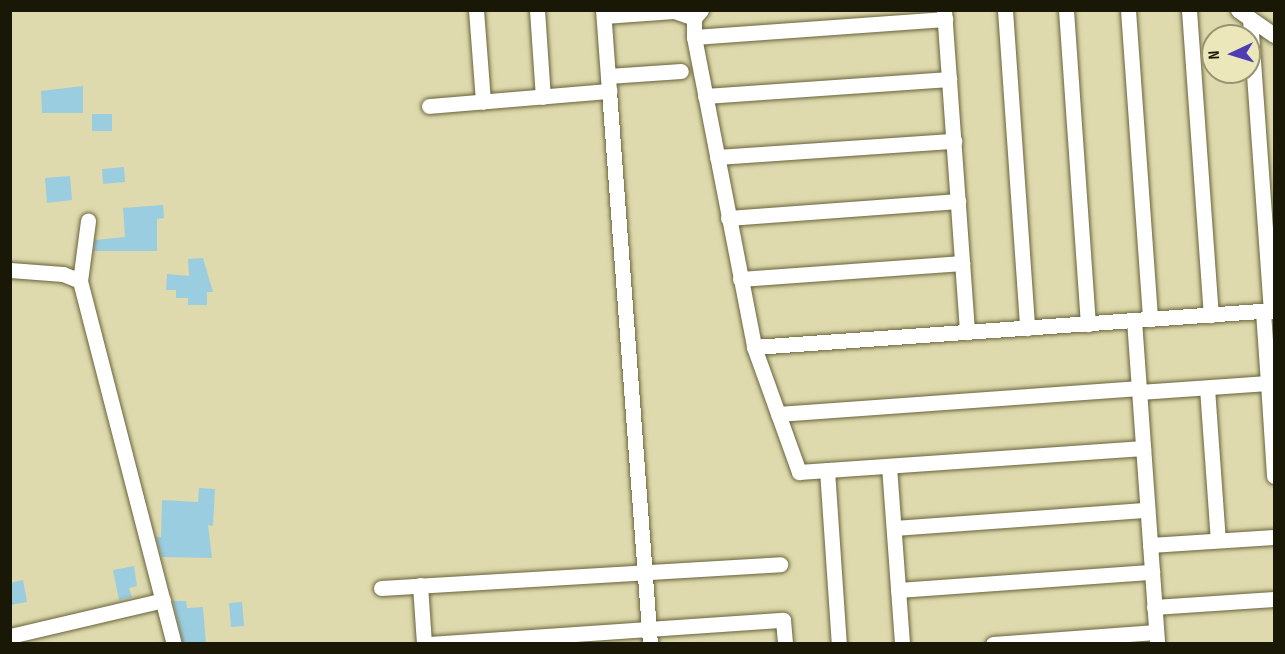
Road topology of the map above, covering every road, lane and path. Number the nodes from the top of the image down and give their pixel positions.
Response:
1 (476, 10) edge
2 (537, 10) edge
3 (1005, 10) edge
4 (1066, 10) edge
5 (1128, 10) edge
6 (1189, 10) edge
7 (604, 13) edge
8 (697, 14) edge
9 (945, 15) edge
10 (1244, 15) edge
11 (1275, 35) edge
12 (694, 37) junction
13 (681, 70) dead end
14 (949, 79) junction
15 (609, 84) junction
16 (705, 96) junction
17 (543, 97) junction
18 (483, 102) junction
19 (429, 106) dead end
20 (954, 141) junction
21 (717, 157) junction
22 (958, 201) junction
23 (728, 218) junction
24 (88, 222) dead end
25 (962, 263) junction
26 (10, 270) edge
27 (740, 279) junction
28 (80, 281) junction
29 (1269, 311) edge
30 (1211, 315) junction
31 (1150, 319) junction
32 (1134, 320) junction
33 (1088, 324) junction
34 (1027, 328) junction
35 (967, 332) junction
36 (754, 347) junction
37 (1268, 383) junction
38 (1207, 388) junction
39 (1139, 390) junction
40 (778, 414) junction
41 (1143, 448) junction
42 (889, 466) junction
43 (826, 470) junction
44 (1275, 476) edge
45 (1147, 510) junction
46 (894, 528) junction
47 (1275, 537) edge
48 (1218, 540) junction
49 (1150, 546) junction
50 (780, 564) dead end
51 (645, 572) junction
52 (1152, 572) junction
53 (420, 585) junction
54 (381, 588) dead end
55 (898, 590) junction
56 (1275, 599) edge
57 (163, 600) junction
58 (1154, 607) junction
59 (10, 636) edge
60 (649, 636) edge
61 (1156, 638) edge
62 (466, 642) edge
63 (174, 644) edge
64 (424, 644) edge
65 (429, 644) edge
66 (785, 644) edge
67 (839, 644) edge
68 (902, 644) edge
69 (993, 644) edge

1 - 18 street
2 - 17 street
3 - 34 street
4 - 33 street
5 - 31 street
6 - 30 street
7 - 8 street
7 - 15 street
8 - 12 street
9 - 12 street
9 - 14 street
10 - 11 street
10 - 29 street
12 - 16 street
13 - 15 street
14 - 16 street
14 - 20 street
15 - 17 street
15 - 51 street
16 - 21 street
17 - 18 street
18 - 19 street
20 - 21 street
20 - 22 street
21 - 23 street
22 - 23 street
22 - 25 street
23 - 27 street
24 - 28 street
25 - 27 street
25 - 35 street
26 - 28 street
27 - 36 street
28 - 57 street
29 - 30 street
29 - 37 street
30 - 31 street
31 - 32 street
32 - 33 street
32 - 39 street
33 - 34 street
34 - 35 street
35 - 36 street
36 - 40 street
37 - 38 street
37 - 44 street
38 - 39 street
38 - 48 street
39 - 40 street
39 - 41 street
40 - 43 street
41 - 42 street
41 - 45 street
42 - 43 street
42 - 46 street
43 - 67 street
45 - 46 street
45 - 49 street
46 - 55 street
47 - 48 street
48 - 49 street
49 - 52 street
50 - 51 street
51 - 53 street
51 - 60 street
52 - 55 street
52 - 58 street
53 - 54 street
53 - 64 street
55 - 68 street
56 - 58 street
57 - 59 street
57 - 63 street
58 - 61 street
60 - 62 street
60 - 66 street
61 - 69 street
62 - 65 street

